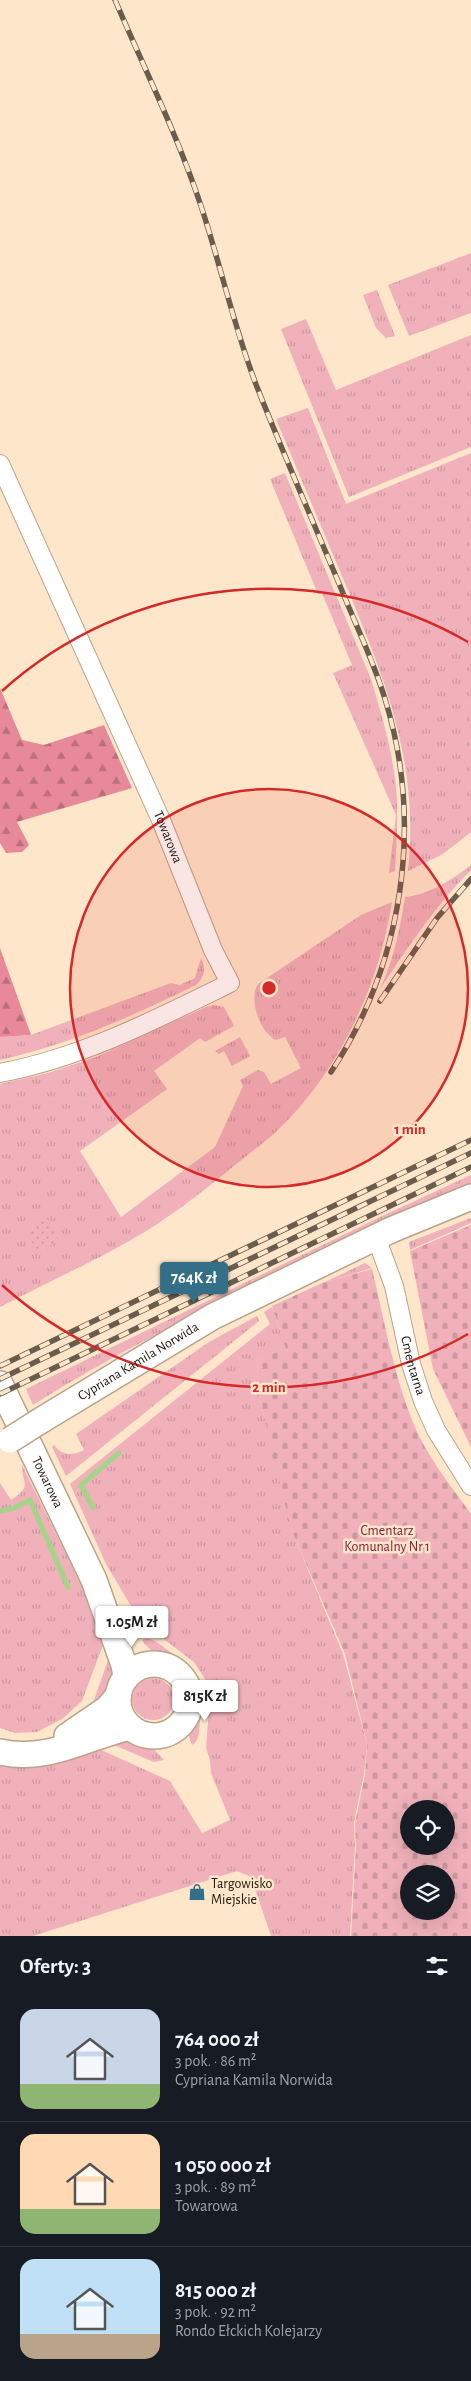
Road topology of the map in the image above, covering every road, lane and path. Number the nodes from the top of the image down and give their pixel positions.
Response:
1 (0, 464) edge
2 (0, 1074) edge
3 (471, 1197) edge
4 (376, 1237) junction
5 (0, 1384) edge
6 (5, 1443) edge
7 (471, 1486) edge
8 (94, 1580) junction
9 (157, 1664) junction
10 (122, 1686) junction
11 (130, 1727) junction
12 (0, 1752) edge
13 (30, 1756) junction

1 - 2 street, Towarowa
3 - 4 street, Cypriana Kamila Norwida
4 - 6 street, Cypriana Kamila Norwida, bridge
4 - 7 street, Cmentarna
5 - 8 street, Towarowa
8 - 9 street, Towarowa
8 - 10 street, Towarowa
9 - 10 street
9 - 11 street
10 - 11 street
10 - 13 street
11 - 13 street
12 - 13 street

